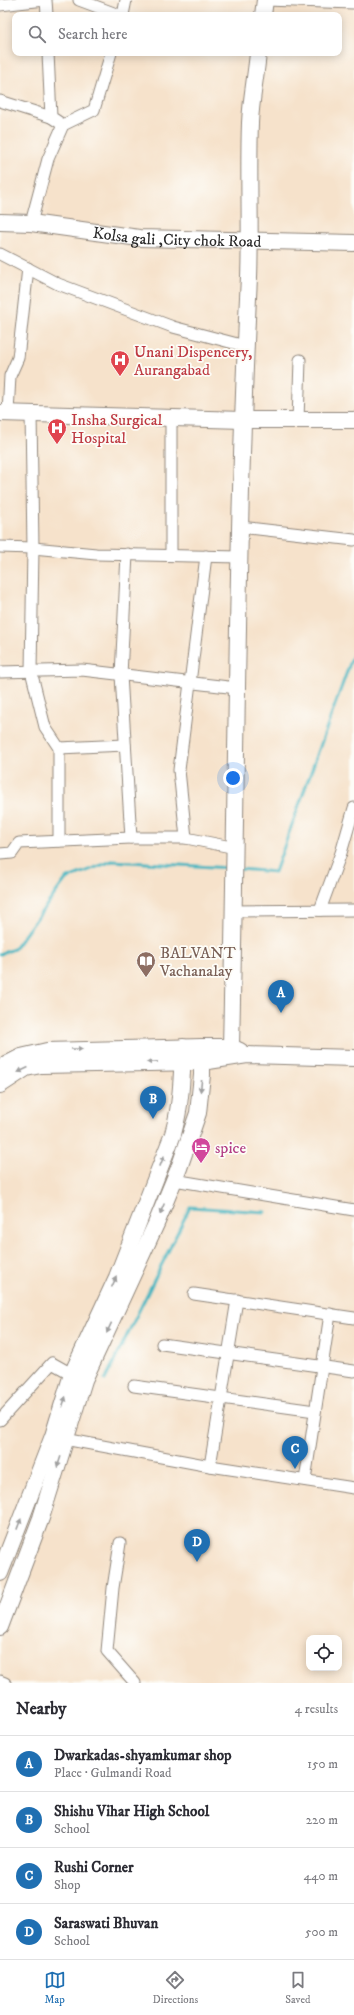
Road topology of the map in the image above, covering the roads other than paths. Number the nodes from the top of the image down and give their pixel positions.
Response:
1 (46, 0) edge
2 (79, 0) edge
3 (126, 0) edge
4 (265, 0) edge
5 (354, 3) edge
6 (0, 5) edge
7 (47, 12) edge
8 (111, 12) edge
9 (124, 12) edge
10 (263, 12) edge
11 (48, 56) edge
12 (110, 56) edge
13 (258, 56) edge
14 (0, 101) edge
15 (51, 117) junction
16 (63, 125) junction
17 (0, 222) edge
18 (31, 223) junction
19 (250, 241) junction
20 (354, 243) edge
21 (0, 254) edge
22 (28, 268) junction
23 (245, 346) junction
24 (300, 360) dead end
25 (4, 413) edge
26 (31, 414) junction
27 (171, 418) junction
28 (243, 420) junction
29 (298, 420) junction
30 (354, 420) edge
31 (240, 527) junction
32 (354, 540) edge
33 (0, 547) edge
34 (33, 548) junction
35 (127, 554) junction
36 (171, 555) junction
37 (206, 556) junction
38 (240, 557) junction
39 (31, 671) junction
40 (0, 672) edge
41 (121, 675) junction
42 (191, 683) junction
43 (237, 688) junction
44 (125, 745) junction
45 (59, 748) junction
46 (354, 808) edge
47 (131, 838) junction
48 (186, 838) junction
49 (59, 841) junction
50 (236, 853) junction
51 (0, 854) edge
52 (320, 910) junction
53 (354, 910) edge
54 (234, 911) junction
55 (231, 1047) junction
56 (202, 1054) junction
57 (247, 1054) junction
58 (183, 1055) junction
59 (354, 1058) edge
60 (0, 1068) edge
61 (0, 1085) edge
62 (174, 1180) junction
63 (354, 1210) edge
64 (194, 1294) dead end
65 (237, 1300) junction
66 (330, 1314) junction
67 (354, 1318) edge
68 (162, 1344) dead end
69 (228, 1353) junction
70 (322, 1366) junction
71 (354, 1371) edge
72 (78, 1377) junction
73 (134, 1386) dead end
74 (221, 1398) junction
75 (315, 1411) junction
76 (0, 1420) edge
77 (60, 1438) junction
78 (210, 1466) junction
79 (305, 1480) junction
80 (354, 1488) edge
81 (120, 1543) dead end
82 (0, 1574) edge
83 (18, 1580) junction
84 (0, 1627) edge
85 (0, 1681) edge
86 (5, 1683) edge
87 (135, 1683) edge

1 - 6 street
1 - 7 street
2 - 8 street
3 - 9 street
4 - 5 street
4 - 10 street
11 - 15 street
12 - 16 street
13 - 19 street
14 - 15 street
15 - 16 street
16 - 18 street
17 - 18 street, Kolsa gali ,City chok Road
18 - 19 street, Kolsa gali ,City chok Road
19 - 20 street, Kolsa gali ,City chok Road
19 - 23 street
21 - 22 street
22 - 23 street
22 - 25 street
23 - 28 street
24 - 29 street
25 - 26 street
26 - 27 street
26 - 34 street
27 - 28 street
27 - 36 street
28 - 29 street
28 - 31 street
29 - 30 street
31 - 32 street
31 - 38 street
33 - 34 street
34 - 35 street
34 - 39 street
35 - 36 street
35 - 41 street
36 - 37 street
37 - 38 street
37 - 42 street
38 - 43 street
39 - 40 street
39 - 41 street
39 - 45 street
41 - 42 street
41 - 44 street
42 - 43 street
42 - 48 street
43 - 50 street
44 - 45 street
44 - 47 street
45 - 49 street
46 - 52 street
47 - 48 street
47 - 49 street
48 - 50 street
49 - 51 street
50 - 54 street
52 - 53 street
52 - 54 street
54 - 55 street
55 - 56 street
55 - 57 street
56 - 57 street
56 - 58 street
56 -> 62 street
57 - 59 street
60 -> 58 street
58 -> 61 street
72 -> 58 street
62 - 63 street
62 -> 72 street
64 - 65 street
65 - 66 street
65 - 69 street
66 - 67 street
66 - 70 street
68 - 69 street
69 - 70 street
69 - 74 street
70 - 71 street
70 - 75 street
72 - 76 street
72 - 77 street
73 - 74 street
74 - 75 street
74 - 78 street
75 - 79 street
77 - 78 street
82 -> 77 street
77 -> 83 street
78 - 79 street
79 - 80 street
81 - 87 street
82 - 83 street
83 - 84 street
85 - 86 street

